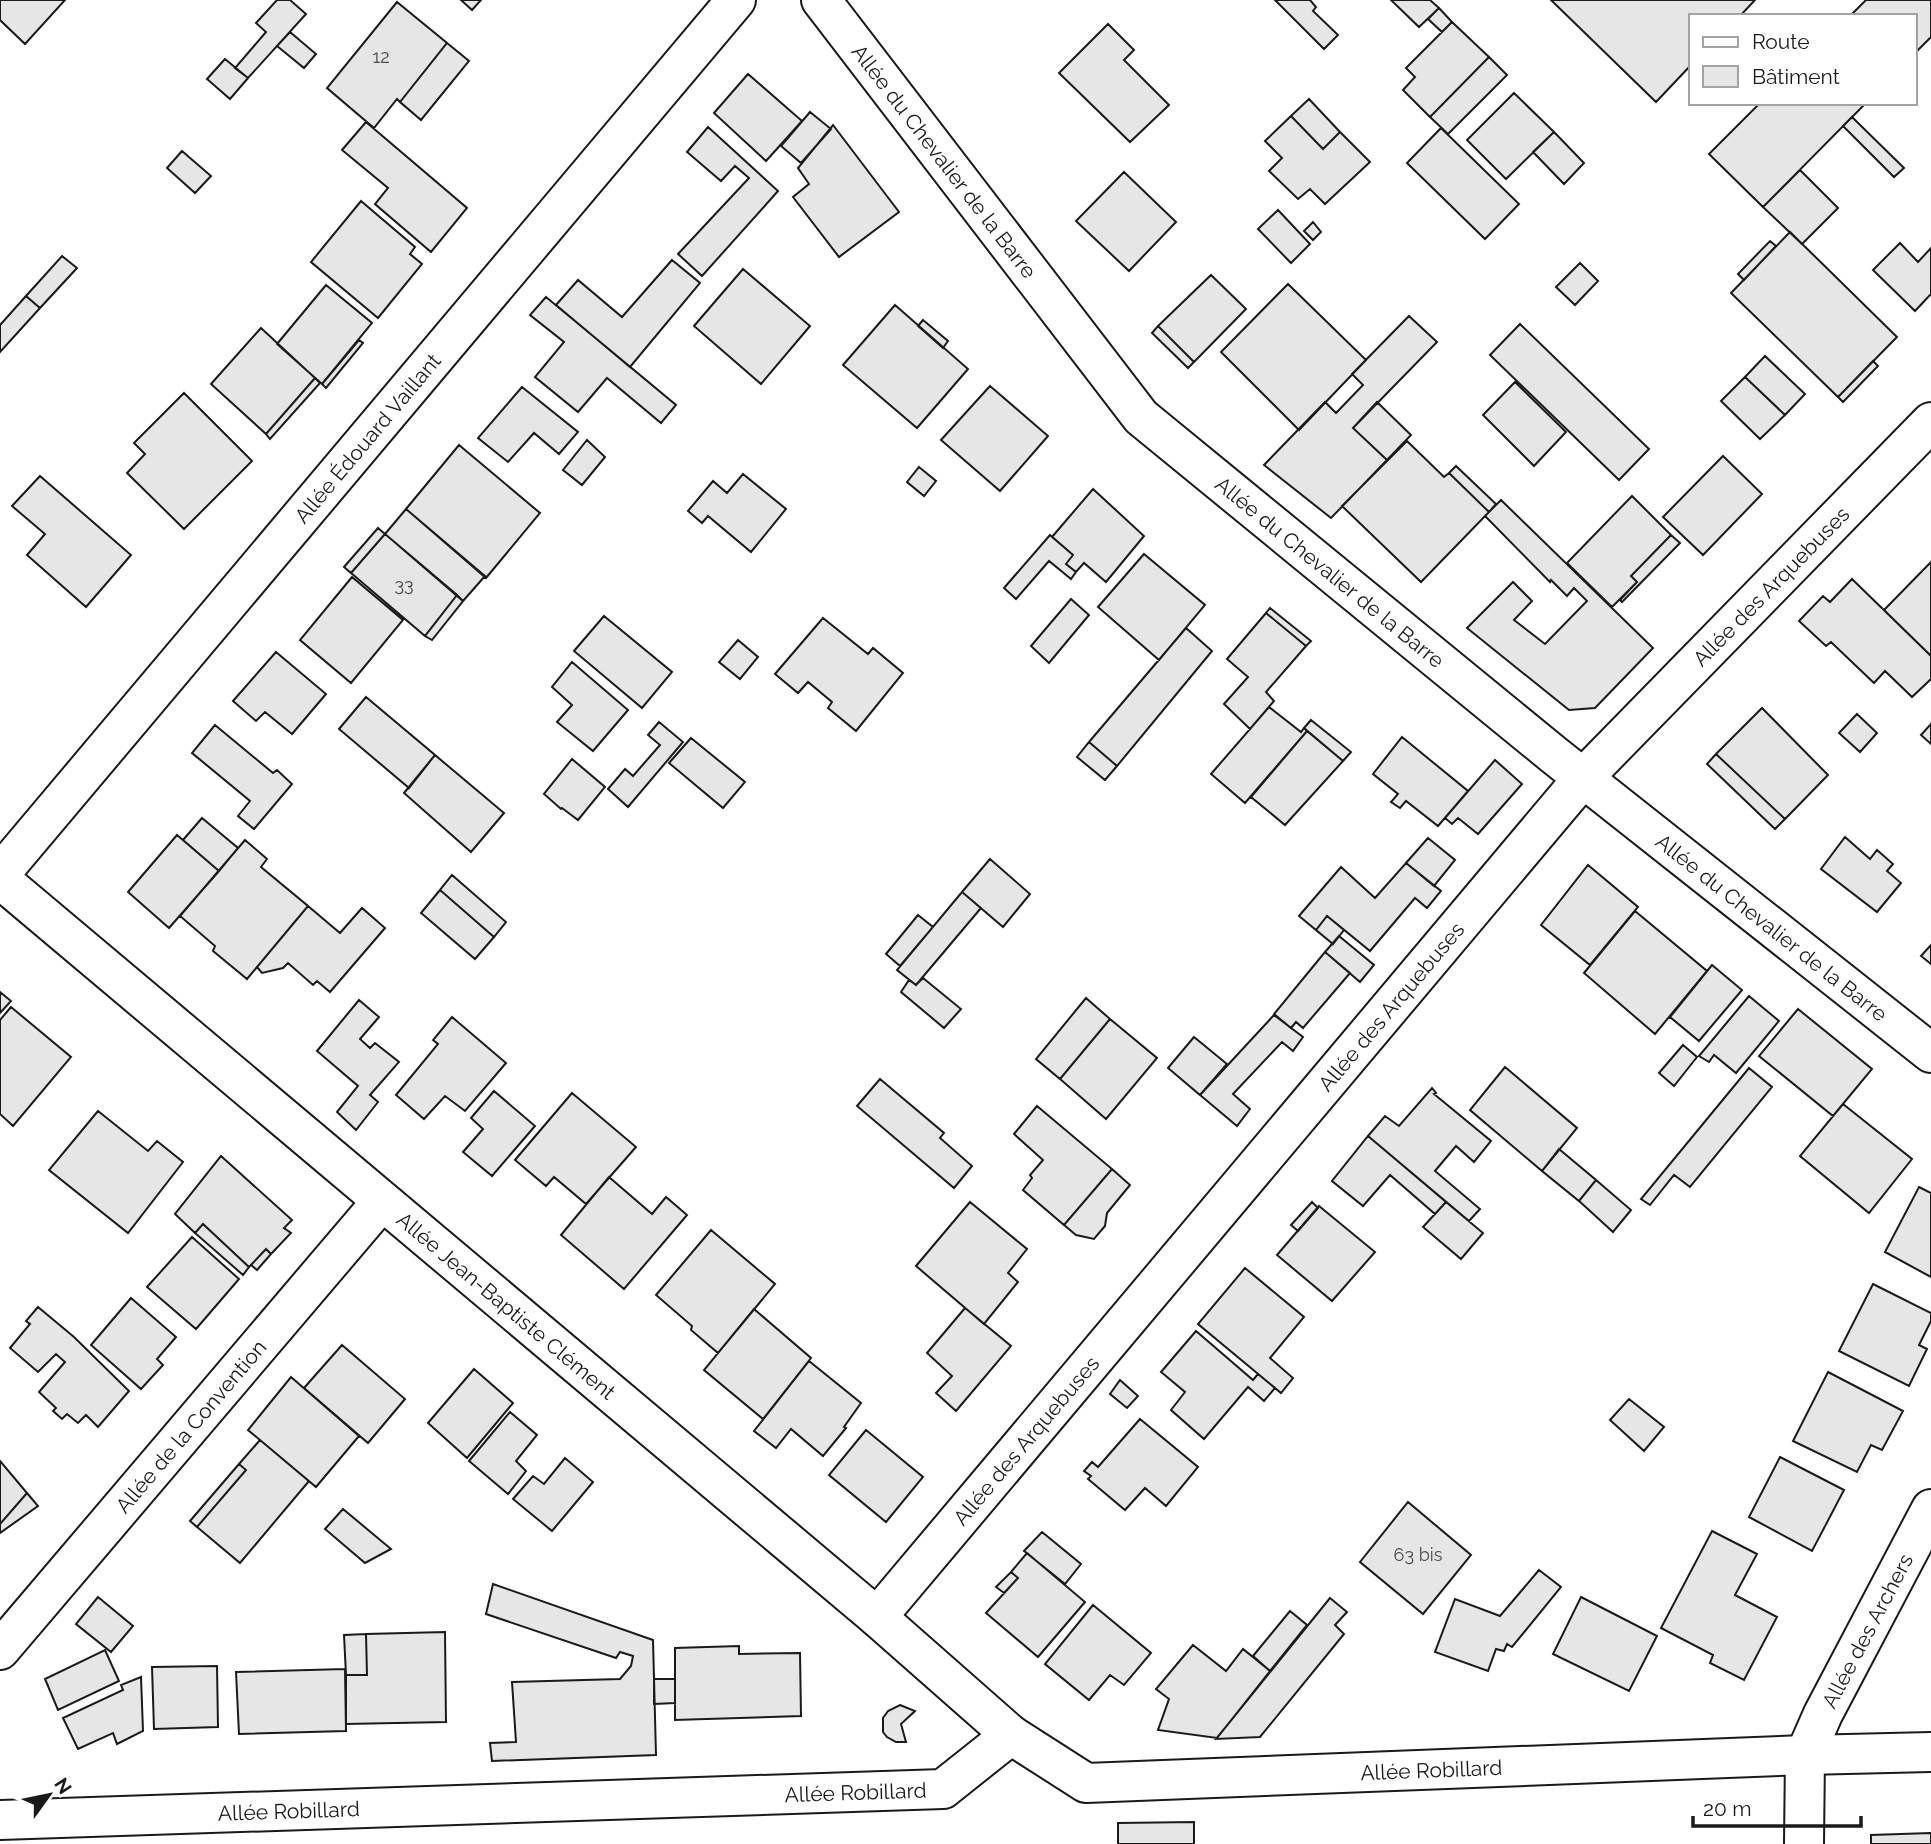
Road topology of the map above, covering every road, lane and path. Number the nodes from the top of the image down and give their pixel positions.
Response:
1 (736, 0) edge
2 (821, 0) edge
3 (1931, 422) edge
4 (1583, 778) junction
5 (0, 877) edge
6 (1931, 1053) edge
7 (382, 1201) junction
8 (1931, 1509) edge
9 (877, 1617) junction
10 (0, 1650) edge
11 (1010, 1735) junction
12 (1931, 1752) edge
13 (1805, 1755) junction
14 (0, 1820) edge
15 (124, 1829) edge
16 (1804, 1844) edge

1 - 5 street, Allée Édouard Vaillant
2 - 4 street, Allée du Chevalier de la Barre
3 - 4 street, Allée des Arquebuses
4 - 6 street, Allée du Chevalier de la Barre
4 - 9 street, Allée des Arquebuses
5 - 7 street, Allée Jean-Baptiste Clément
7 - 9 street, Allée Jean-Baptiste Clément
7 - 10 street, Allée de la Convention
8 - 13 street, Allée des Archers
9 - 11 street, Allée Jean-Baptiste Clément
11 - 13 street, Allée Robillard
11 - 15 street, Allée Robillard
12 - 13 street, Allée Robillard
13 - 16 street
14 - 15 street, Allée Robillard

